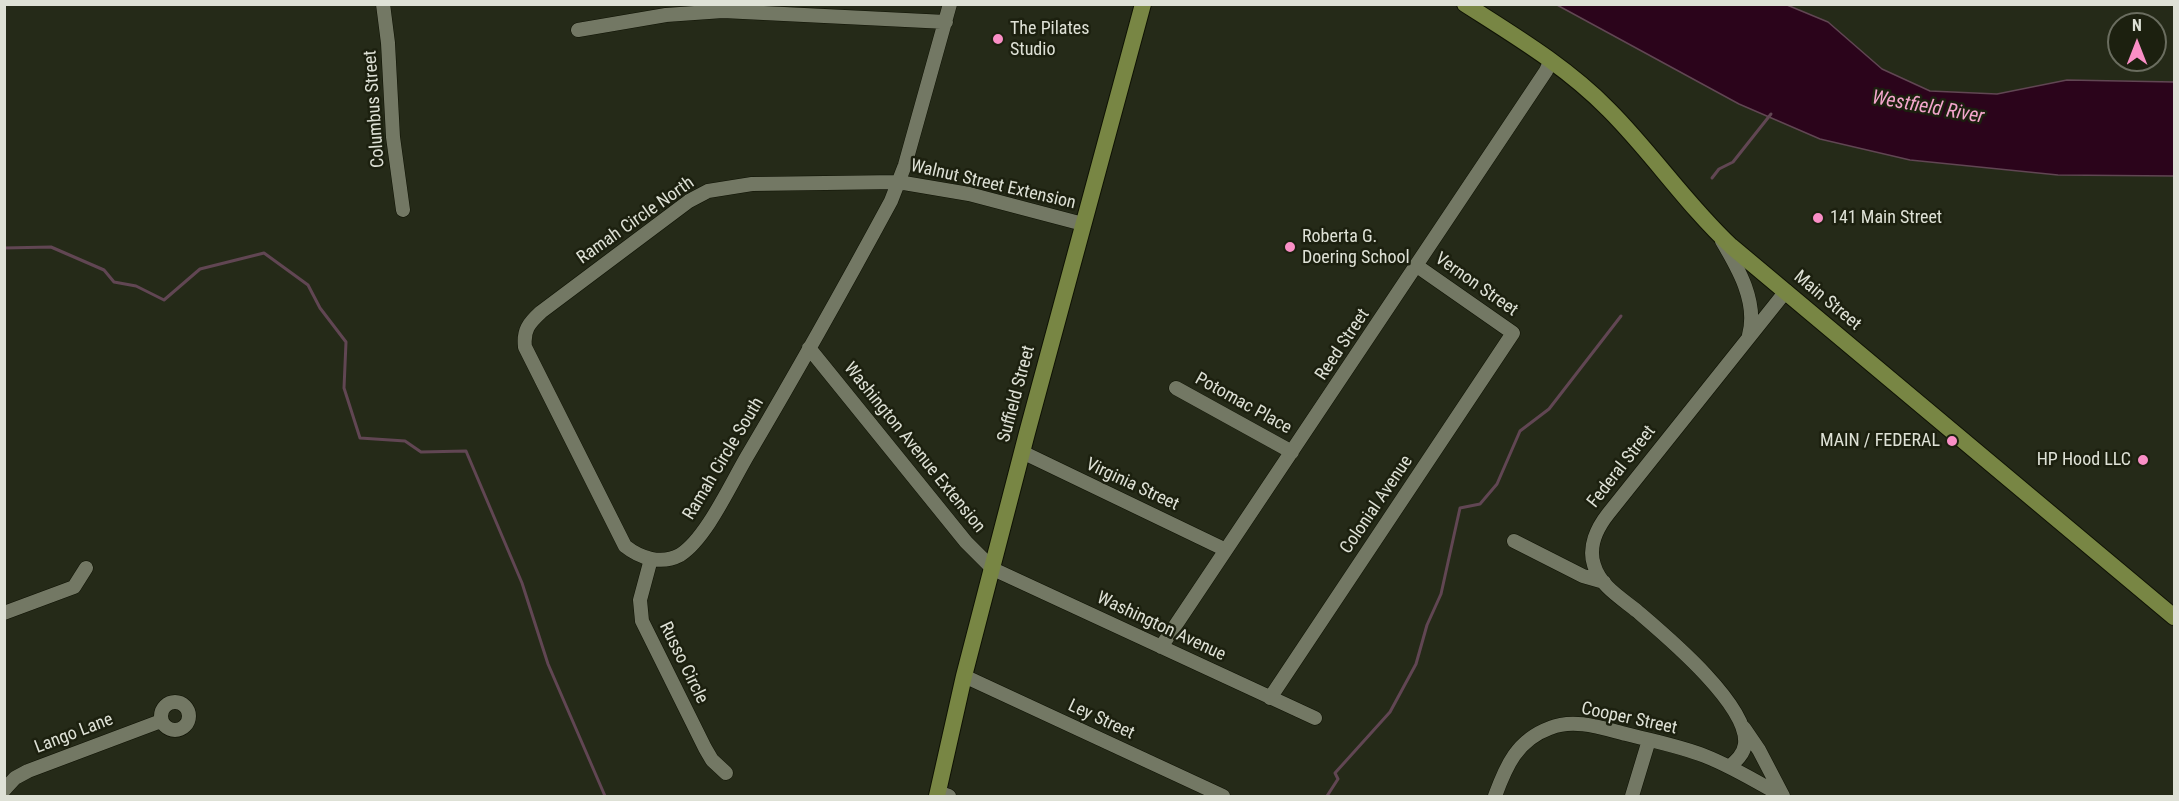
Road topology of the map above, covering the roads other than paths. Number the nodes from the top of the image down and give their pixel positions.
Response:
1 (383, 4) edge
2 (950, 4) edge
3 (1143, 4) edge
4 (1465, 4) edge
5 (946, 22) junction
6 (578, 30) dead end
7 (1551, 60) junction
8 (898, 182) junction
9 (404, 210) dead end
10 (1083, 224) junction
11 (1716, 231) junction
12 (1417, 266) junction
13 (1785, 291) junction
14 (1513, 333) joint
15 (1749, 337) junction
16 (809, 348) junction
17 (1176, 388) dead end
18 (1022, 452) junction
19 (1292, 452) junction
20 (1514, 541) dead end
21 (1227, 550) junction
22 (651, 559) junction
23 (86, 568) dead end
24 (993, 569) junction
25 (1604, 582) junction
26 (4, 613) edge
27 (2175, 617) edge
28 (1161, 647) junction
29 (964, 676) junction
30 (1270, 698) junction
31 (1737, 717) junction
32 (1314, 718) dead end
33 (161, 721) dead end
34 (1649, 740) junction
35 (1730, 767) junction
36 (726, 773) dead end
37 (4, 790) edge
38 (941, 795) edge
39 (1223, 796) edge
40 (1495, 796) edge
41 (1632, 796) edge
42 (1783, 796) edge

1 - 9 street, Columbus Street
2 - 5 street, Walnut Street Extension
3 - 10 main road, Suffield Street
4 - 7 main road, Main Street
5 - 6 street
5 - 8 street, Walnut Street Extension
7 - 11 main road, Main Street
7 - 12 street, Reed Street
8 - 10 street, Walnut Street Extension
8 - 16 street, Ramah Circle South
8 - 22 street, Ramah Circle North
10 - 18 main road, Suffield Street
11 - 13 main road, Main Street
11 - 15 street
12 - 14 street, Vernon Street
12 - 19 street, Reed Street
13 - 15 street, Federal Street
13 - 27 main road, Main Street
14 - 30 street, Colonial Avenue
15 - 25 street, Federal Street
16 - 22 street, Ramah Circle South
16 - 24 street, Washington Avenue Extension
17 - 19 street, Potomac Place
18 - 21 street, Virginia Street
18 - 24 main road, Suffield Street
19 - 21 street, Reed Street
20 - 25 street
21 - 28 street, Reed Street
22 - 36 street, Russo Circle
23 - 26 street
24 - 28 street, Washington Avenue
24 - 29 main road, Suffield Street
25 - 31 street, Federal Street
28 - 30 street, Washington Avenue
29 - 38 main road, Suffield Street
29 - 39 street, Ley Street
30 - 32 street, Washington Avenue
31 - 35 street, Federal Street
31 - 42 street, Federal Street
33 - 37 street, Lango Lane
34 - 35 street, Cooper Street
34 - 40 street, Cooper Street
34 - 41 street
35 - 42 street, Cooper Street

